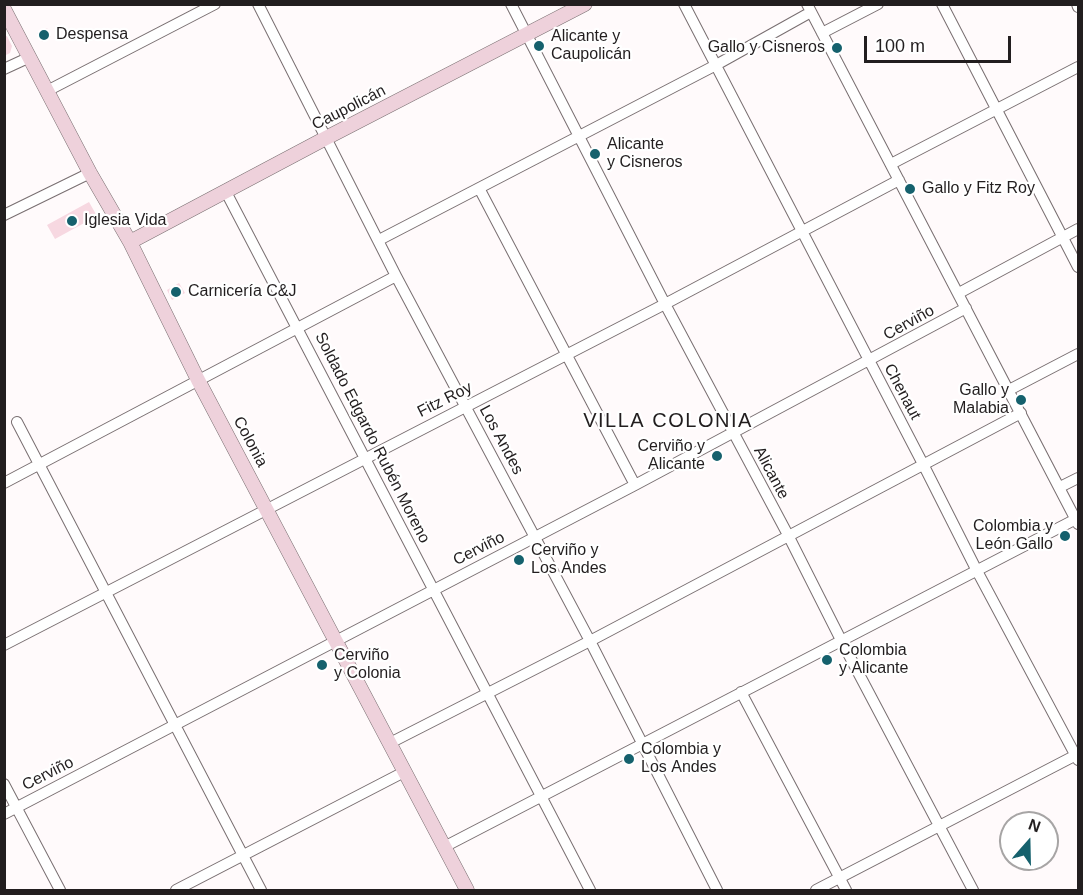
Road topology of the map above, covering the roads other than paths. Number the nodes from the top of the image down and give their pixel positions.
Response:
1 (215, 4) edge
2 (258, 4) edge
3 (511, 4) edge
4 (585, 4) edge
5 (684, 4) edge
6 (878, 4) edge
7 (942, 4) edge
8 (809, 8) edge
9 (4, 9) edge
10 (822, 33) junction
11 (527, 35) junction
12 (30, 57) junction
13 (716, 65) junction
14 (1078, 67) edge
15 (4, 69) edge
16 (47, 91) junction
17 (996, 111) junction
18 (579, 136) junction
19 (326, 138) junction
20 (891, 164) junction
21 (90, 173) junction
22 (899, 180) junction
23 (479, 188) junction
24 (226, 192) junction
25 (4, 215) edge
26 (1078, 229) edge
27 (802, 231) junction
28 (1063, 237) junction
29 (379, 240) junction
30 (130, 242) junction
31 (1078, 267) edge
32 (396, 276) junction
33 (959, 293) junction
34 (665, 304) junction
35 (966, 308) junction
36 (298, 327) junction
37 (567, 354) junction
38 (1078, 354) edge
39 (869, 362) junction
40 (198, 380) junction
41 (1010, 390) junction
42 (466, 406) junction
43 (1021, 413) junction
44 (17, 422) dead end
45 (733, 433) junction
46 (366, 459) junction
47 (39, 464) junction
48 (924, 466) junction
49 (1078, 478) edge
50 (4, 483) edge
51 (635, 485) junction
52 (1060, 487) junction
53 (267, 509) junction
54 (1077, 522) edge
55 (788, 535) junction
56 (535, 538) junction
57 (976, 570) junction
58 (434, 590) junction
59 (107, 593) junction
60 (841, 640) junction
61 (590, 641) junction
62 (335, 642) junction
63 (4, 645) edge
64 (741, 692) junction
65 (487, 695) junction
66 (175, 726) junction
67 (390, 743) junction
68 (642, 745) junction
69 (1078, 756) edge
70 (404, 772) junction
71 (4, 784) edge
72 (542, 796) junction
73 (17, 808) junction
74 (4, 814) edge
75 (940, 827) junction
76 (444, 847) junction
77 (243, 855) junction
78 (840, 879) junction
79 (60, 891) edge
80 (176, 891) edge
81 (261, 891) edge
82 (467, 891) edge
83 (590, 891) edge
84 (717, 891) edge
85 (816, 891) edge
86 (846, 891) edge
87 (973, 891) edge

1 - 16 street
2 - 19 street, Los Andes
3 - 11 street, Alicante
4 - 11 street, Caupolicán
5 - 13 street, Chenaut
6 - 10 street
7 - 17 street
8 - 10 street
8 - 13 street
9 - 12 street, Colonia
10 - 20 street
11 - 18 street, Alicante
11 - 19 street, Caupolicán
12 - 15 street
12 - 16 street, Colonia
13 - 18 street
13 - 27 street, Chenaut
14 - 17 street
16 - 21 street, Colonia
17 - 20 street
17 - 28 street
18 - 23 street
18 - 34 street, Alicante
19 - 24 street, Caupolicán
19 - 29 street, Los Andes
20 - 22 street
21 - 25 street
21 - 30 street, Colonia
22 - 27 street, Fitz Roy
22 - 33 street
23 - 29 street
23 - 37 street
24 - 30 street, Caupolicán
24 - 36 street, Soldado Edgardo Rubén Moreno
26 - 28 street
27 - 34 street, Fitz Roy
27 - 39 street, Chenaut
28 - 31 street
28 - 33 street
29 - 32 street, Los Andes
30 - 40 street, Colonia
32 - 36 street
32 - 42 street, Los Andes
33 - 35 street
34 - 37 street, Fitz Roy
34 - 45 street, Alicante
35 - 39 street, Cerviño
35 - 41 street
36 - 40 street
36 - 46 street, Soldado Edgardo Rubén Moreno
37 - 42 street, Fitz Roy
37 - 51 street
38 - 41 street
39 - 45 street, Cerviño
39 - 48 street, Chenaut
40 - 47 street
40 - 53 street, Colonia
41 - 43 street
42 - 46 street, Fitz Roy
42 - 56 street, Los Andes
43 - 48 street
43 - 52 street
44 - 47 street
45 - 51 street, Cerviño
45 - 55 street, Alicante
46 - 53 street, Fitz Roy
46 - 58 street, Soldado Edgardo Rubén Moreno
47 - 50 street
47 - 59 street
48 - 55 street
48 - 57 street, Chenaut
49 - 52 street
51 - 56 street, Cerviño
52 - 54 street
53 - 59 street, Fitz Roy
53 - 62 street, Colonia
54 - 57 street
55 - 60 street, Alicante
55 - 61 street
56 - 58 street, Cerviño
56 - 61 street, Los Andes
57 - 60 street
57 - 69 street, Chenaut
58 - 62 street, Cerviño
58 - 65 street, Soldado Edgardo Rubén Moreno
59 - 63 street, Fitz Roy
59 - 66 street
60 - 64 street
60 - 75 street, Alicante
61 - 65 street
61 - 68 street, Los Andes
62 - 66 street, Cerviño
62 - 67 street, Colonia
64 - 68 street
64 - 78 street
65 - 67 street
65 - 72 street, Soldado Edgardo Rubén Moreno
66 - 73 street, Cerviño
66 - 77 street
67 - 70 street, Colonia
68 - 72 street
68 - 84 street, Los Andes
69 - 75 street
70 - 76 street, Colonia
70 - 77 street
71 - 73 street
72 - 76 street
72 - 83 street, Soldado Edgardo Rubén Moreno
73 - 74 street, Cerviño
73 - 79 street
75 - 78 street
75 - 87 street, Alicante
76 - 82 street, Colonia
77 - 80 street
77 - 81 street
78 - 85 street
78 - 86 street

